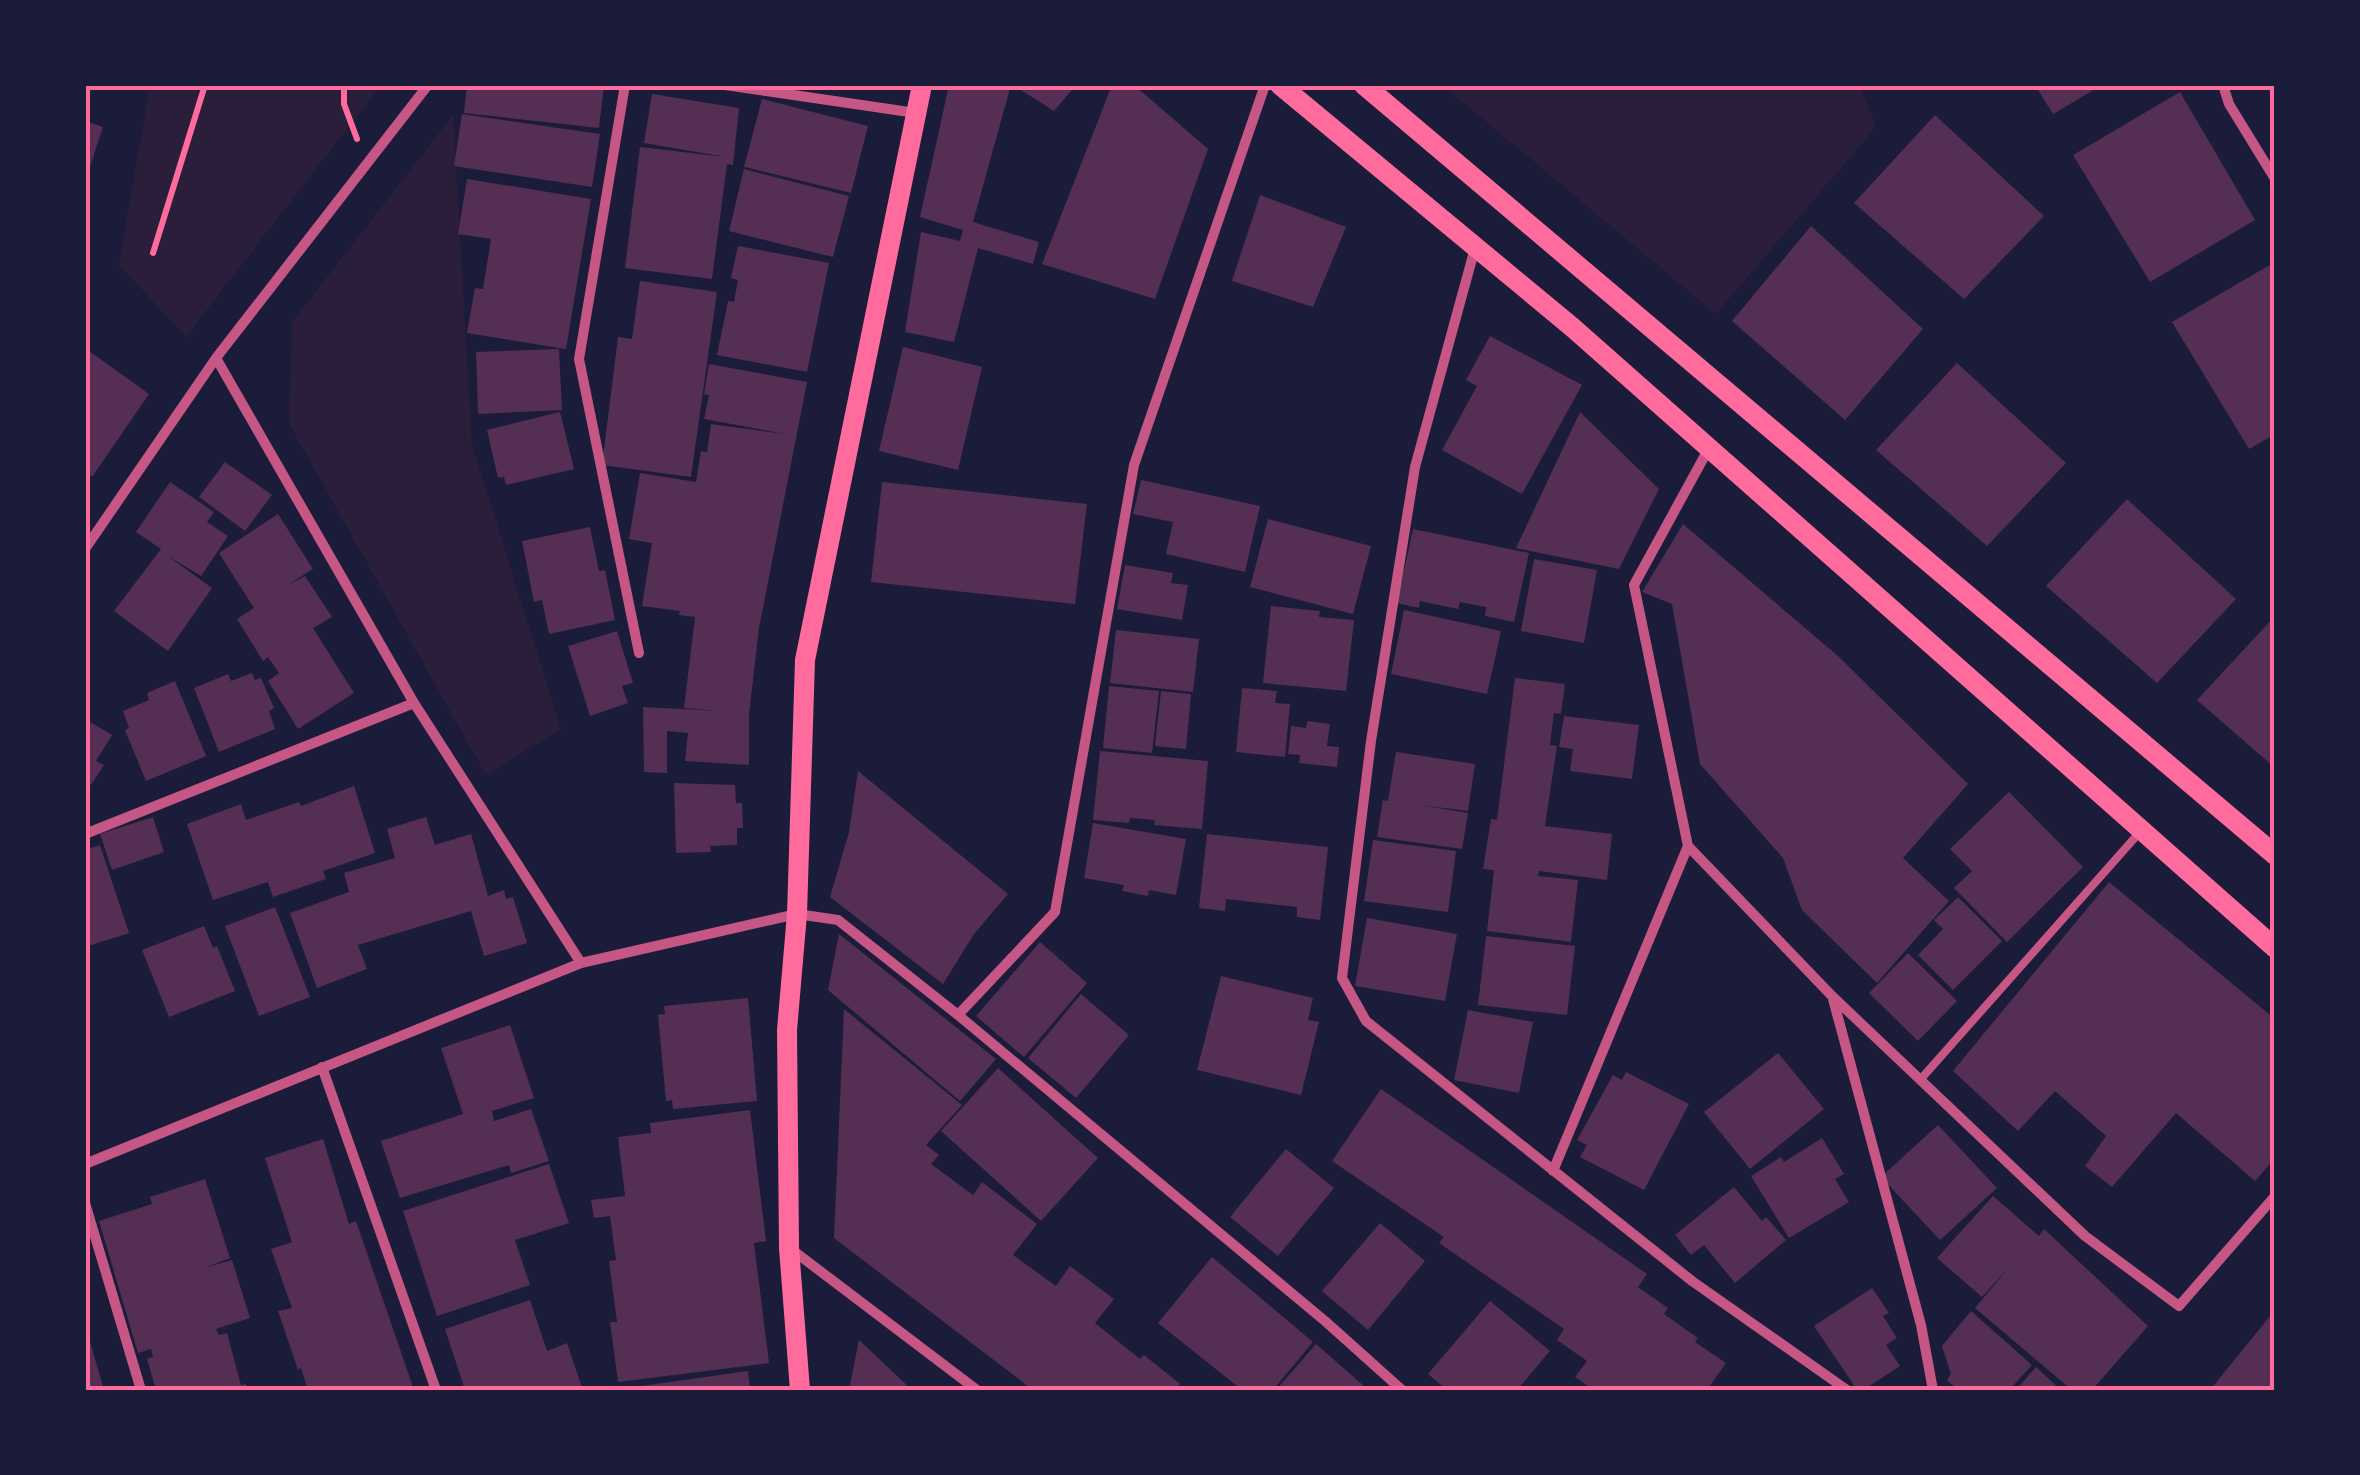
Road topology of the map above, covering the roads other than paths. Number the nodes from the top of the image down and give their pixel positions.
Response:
1 (428, 85) edge
2 (624, 85) edge
3 (724, 85) edge
4 (922, 85) edge
5 (1265, 85) edge
6 (1280, 85) edge
7 (1364, 85) edge
8 (2223, 85) edge
9 (916, 113) junction
10 (2275, 178) edge
11 (1475, 247) junction
12 (216, 358) junction
13 (1710, 447) junction
14 (85, 550) edge
15 (639, 653) dead end
16 (414, 703) junction
17 (2142, 829) junction
18 (85, 834) edge
19 (1688, 846) junction
20 (2275, 855) edge
21 (797, 914) junction
22 (2275, 948) edge
23 (581, 963) junction
24 (1832, 996) junction
25 (958, 1016) junction
26 (322, 1067) junction
27 (1920, 1080) junction
28 (85, 1164) edge
29 (1553, 1170) junction
30 (2275, 1196) edge
31 (85, 1204) edge
32 (789, 1248) junction
33 (141, 1390) edge
34 (436, 1390) edge
35 (800, 1390) edge
36 (978, 1390) edge
37 (1402, 1390) edge
38 (1846, 1390) edge
39 (1933, 1390) edge

1 - 12 street
2 - 15 street
3 - 9 street
4 - 9 main road
5 - 25 street
6 - 11 main road
7 - 20 main road
8 - 10 street
9 - 21 main road
11 - 13 main road
11 - 29 street
12 - 14 street
12 - 16 street
13 - 17 main road
13 - 19 street
16 - 18 street
16 - 23 street
17 - 22 main road
17 - 27 lane
19 - 24 street
19 - 29 street
21 - 23 street
21 - 25 street
21 - 32 main road
23 - 26 street
24 - 27 street
24 - 39 street
25 - 37 street
26 - 28 street
26 - 34 street
27 - 30 street
29 - 38 street
31 - 33 street
32 - 35 main road
32 - 36 street

